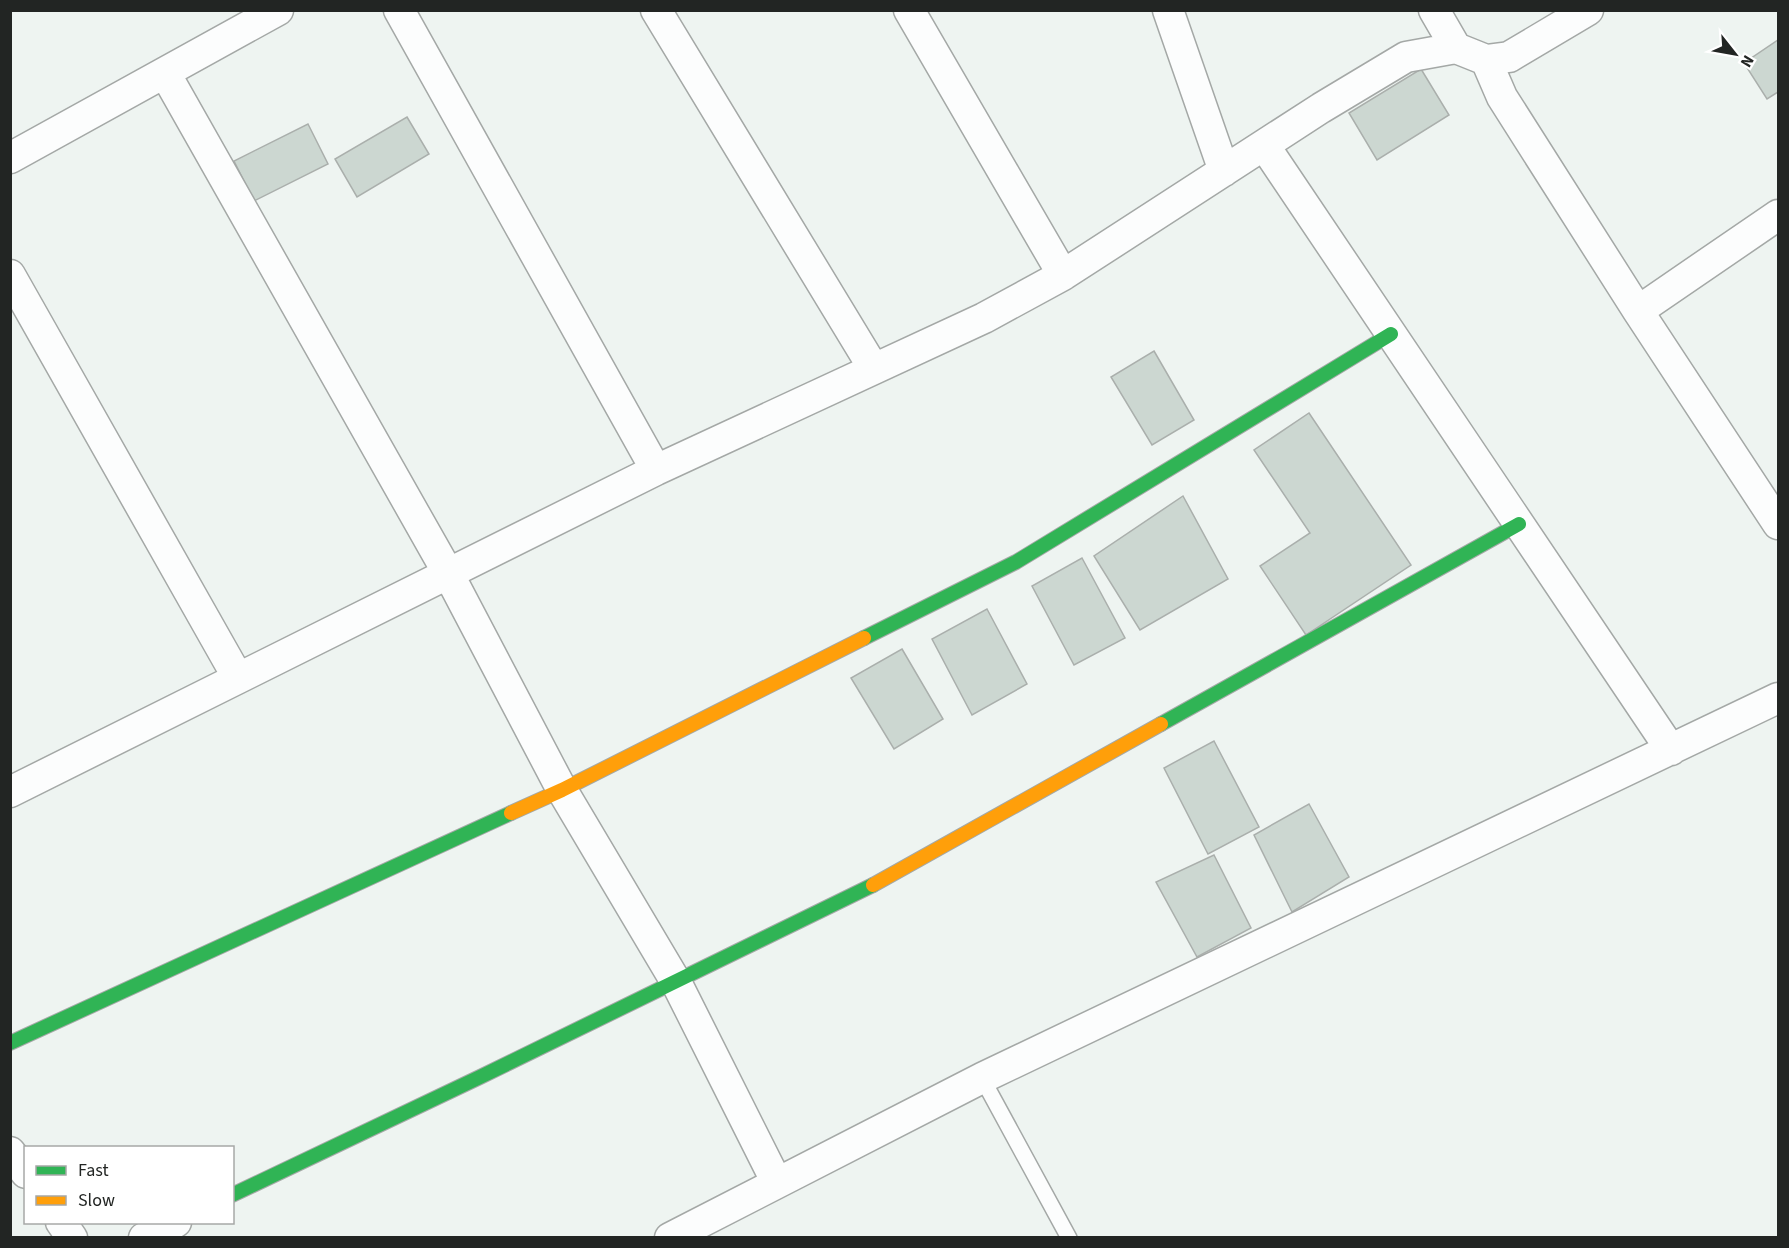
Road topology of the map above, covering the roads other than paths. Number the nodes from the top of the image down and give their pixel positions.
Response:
1 (278, 10) edge
2 (399, 10) edge
3 (656, 10) edge
4 (909, 10) edge
5 (1168, 10) edge
6 (1434, 10) edge
7 (1588, 10) edge
8 (1456, 48) junction
9 (1486, 60) junction
10 (165, 73) junction
11 (1264, 145) junction
12 (10, 158) edge
13 (1224, 171) junction
14 (1779, 214) edge
15 (10, 275) edge
16 (1063, 275) junction
17 (1638, 311) junction
18 (1391, 334) junction
19 (874, 369) junction
20 (656, 470) junction
21 (1519, 524) junction
22 (1779, 524) edge
23 (448, 573) junction
24 (238, 678) junction
25 (1779, 698) edge
26 (1671, 750) junction
27 (562, 789) junction
28 (10, 792) edge
29 (676, 982) junction
30 (10, 1043) edge
31 (982, 1078) junction
32 (10, 1152) edge
33 (24, 1170) edge
34 (777, 1183) junction
35 (234, 1194) edge
36 (62, 1224) edge
37 (172, 1224) edge
38 (72, 1238) edge
39 (144, 1238) edge
40 (670, 1238) edge
41 (1069, 1238) edge

1 - 10 street
2 - 20 street
3 - 19 street
4 - 16 street
5 - 13 street
6 - 8 street
7 - 9 street
8 - 9 street
8 - 11 street
9 - 17 street
10 - 12 street
10 - 23 street
11 - 13 street
11 - 18 street
13 - 16 street
14 - 17 street
15 - 24 street
16 - 19 street
17 - 22 street
18 - 21 street
18 - 27 street
19 - 20 street
20 - 23 street
21 - 26 street
21 - 29 street
23 - 24 street
23 - 27 street
24 - 28 street
25 - 26 street
26 - 31 street
27 - 29 street
27 - 30 street
29 - 34 street
29 - 35 street
31 - 34 street
31 - 41 lane
32 - 33 street
34 - 40 street
36 - 38 street
37 - 39 street

